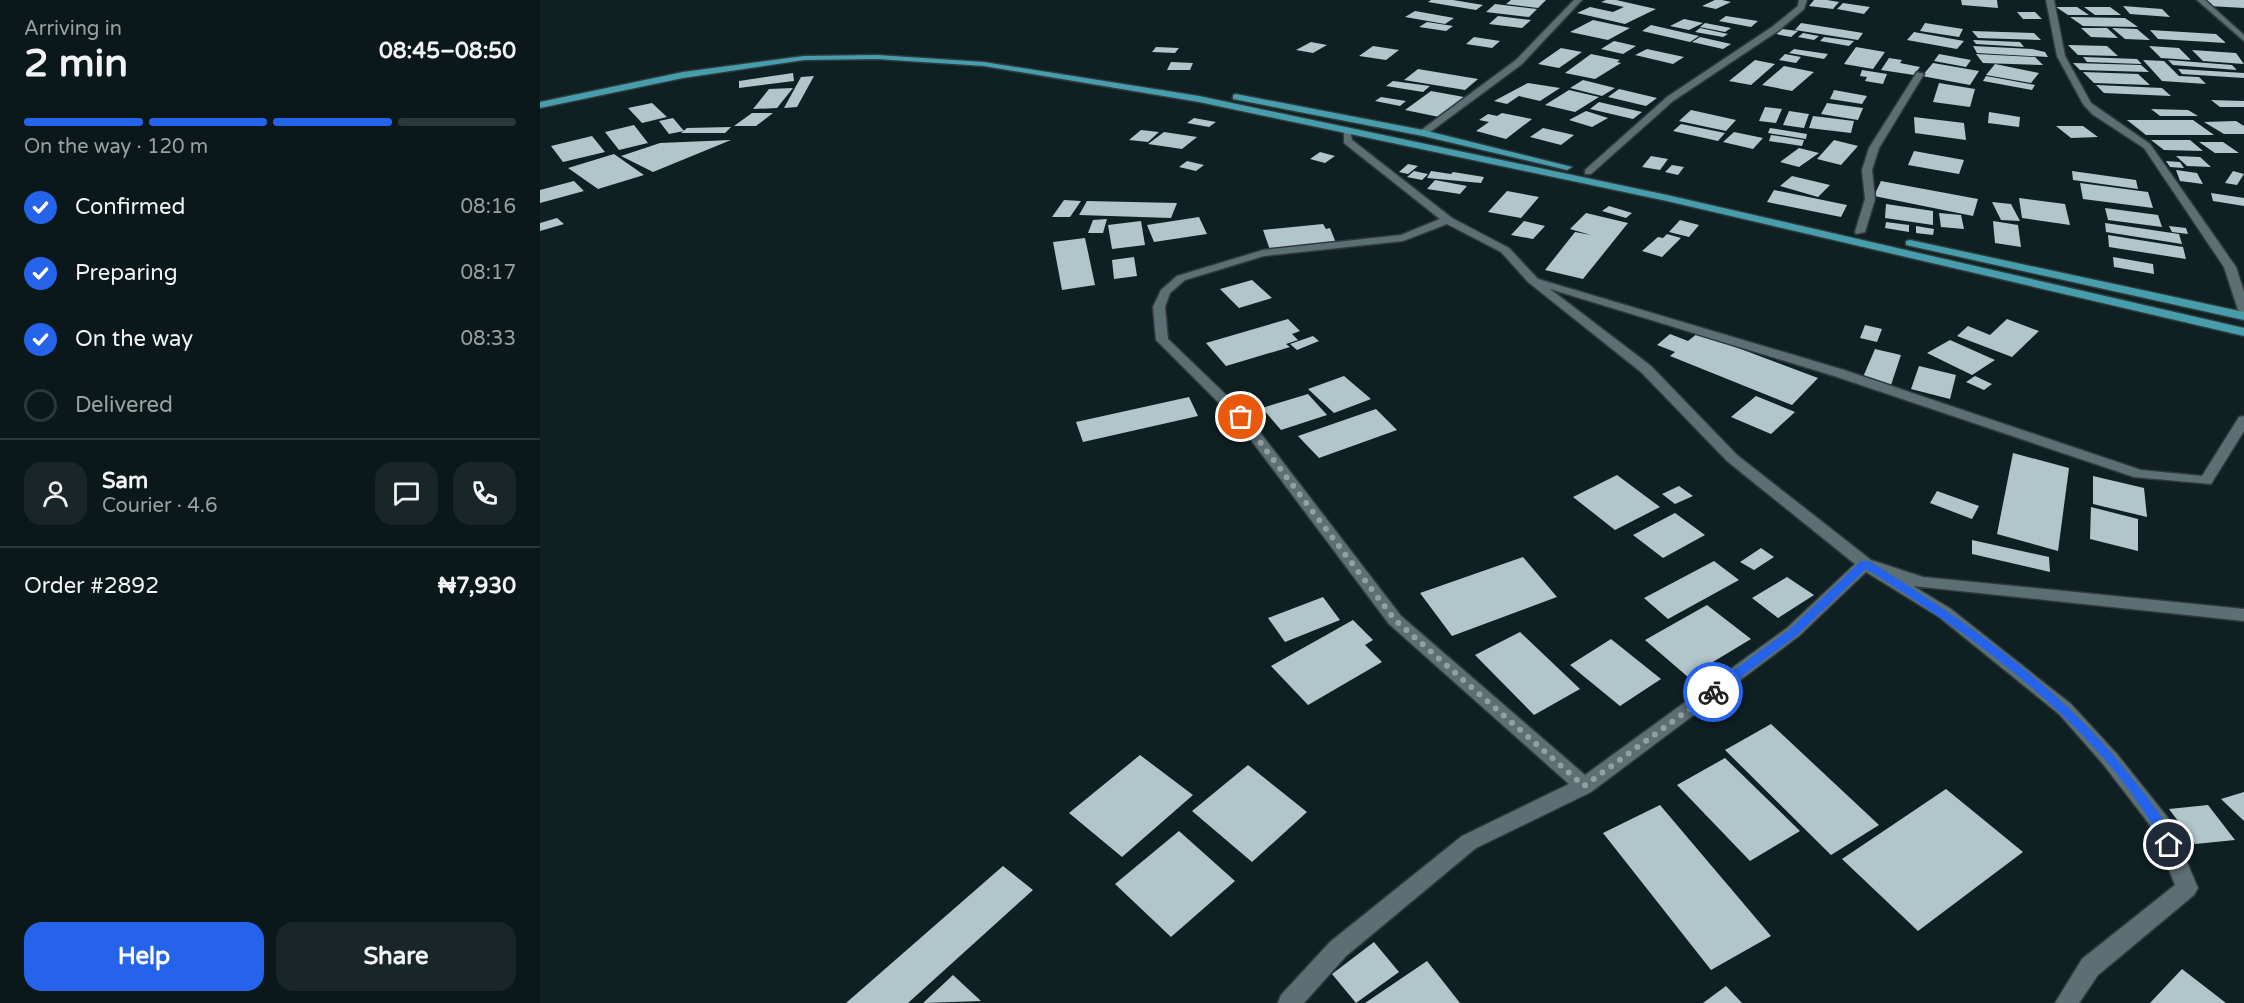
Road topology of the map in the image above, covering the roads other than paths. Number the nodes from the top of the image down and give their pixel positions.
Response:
1 (1578, 0) edge
2 (1803, 0) edge
3 (2050, 0) edge
4 (2201, 0) edge
5 (2235, 30) junction
6 (2244, 30) edge
7 (2244, 39) edge
8 (1920, 74) dead end
9 (540, 98) edge
10 (540, 105) edge
11 (1347, 131) junction
12 (1423, 133) junction
13 (1588, 172) junction
14 (1448, 220) junction
15 (1860, 232) junction
16 (1532, 280) junction
17 (2244, 310) edge
18 (2244, 316) edge
19 (2244, 332) edge
20 (2244, 420) edge
21 (1865, 564) junction
22 (2244, 615) edge
23 (1584, 786) junction
24 (1289, 1003) edge
25 (2066, 1003) edge

1 - 12 street
2 - 13 street
3 - 17 street
4 - 5 street
5 - 6 street
5 - 7 street
8 - 15 street
9 - 12 main road
10 - 11 main road
11 - 14 street
11 - 19 main road
12 - 13 main road
13 - 15 main road
14 - 16 street
14 - 23 street
15 - 18 main road
16 - 20 street
16 - 21 street
21 - 22 street
21 - 23 street
21 - 25 street
23 - 24 street

